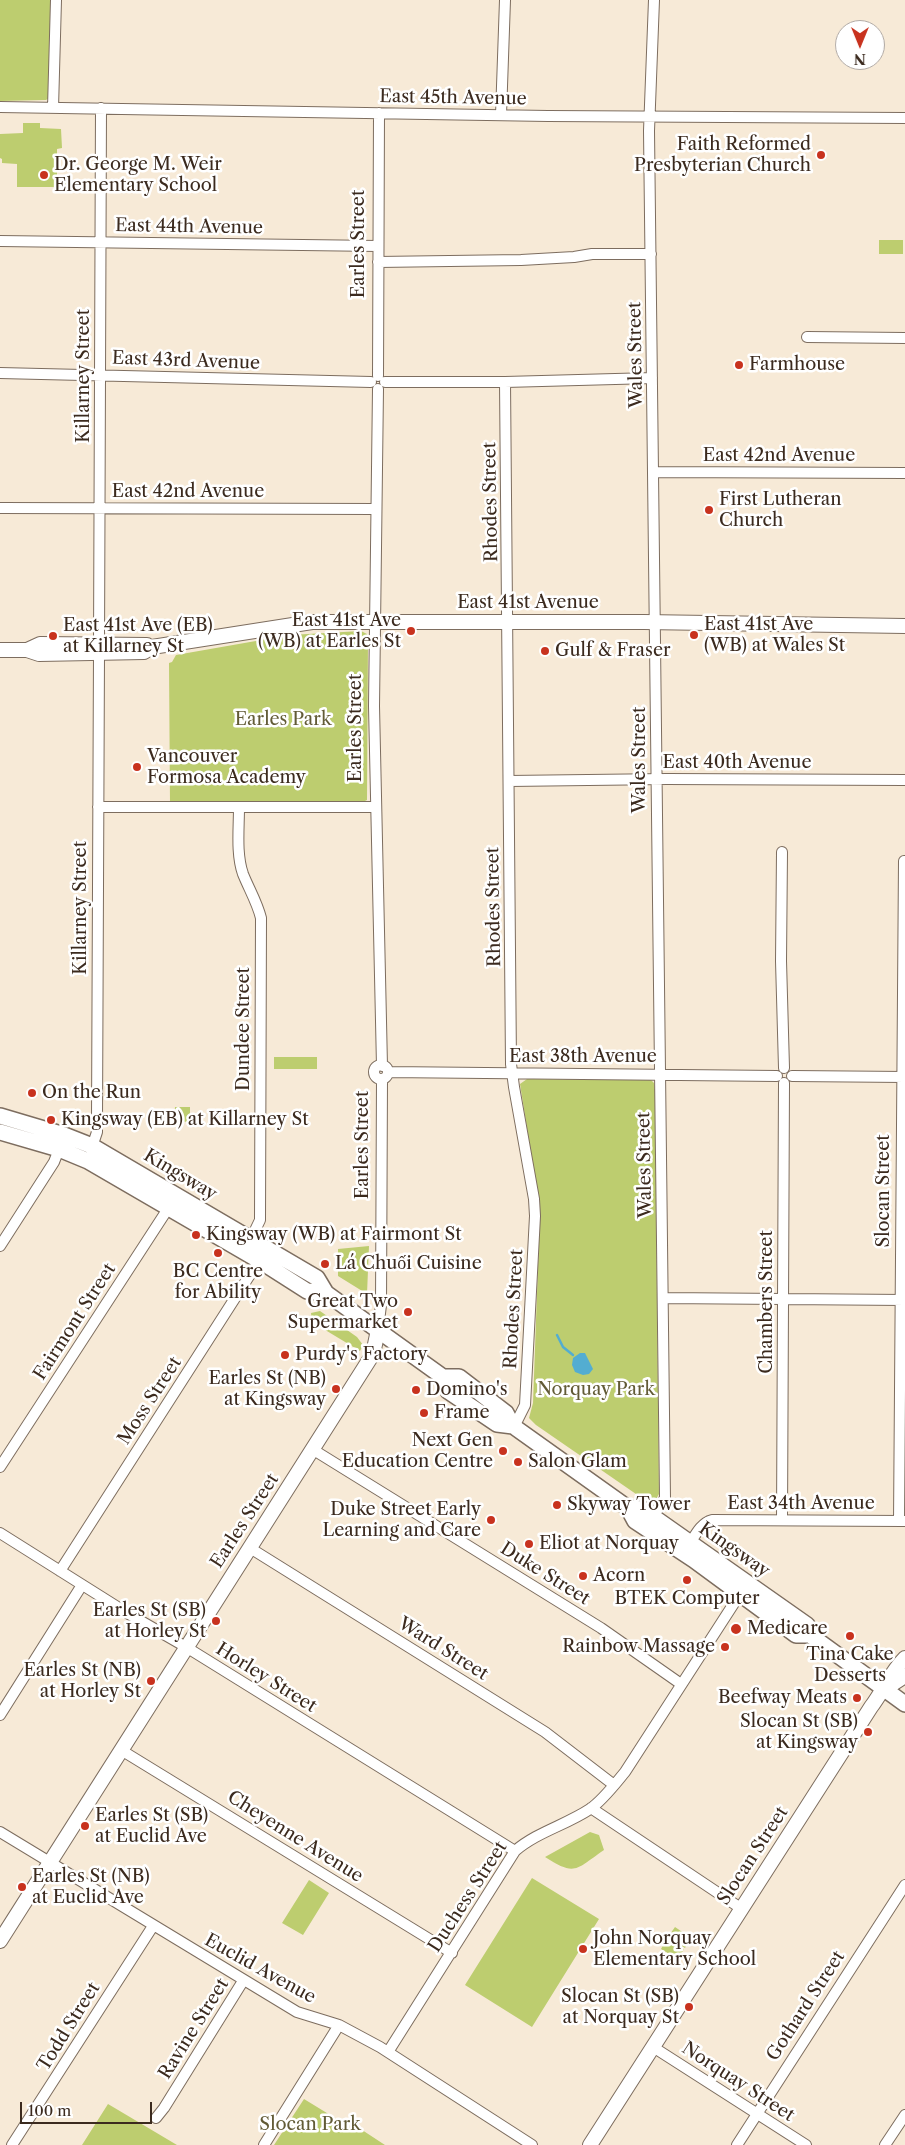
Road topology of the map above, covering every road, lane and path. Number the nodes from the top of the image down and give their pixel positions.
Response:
1 (56, 0) edge
2 (505, 0) edge
3 (654, 0) edge
4 (0, 107) edge
5 (53, 108) junction
6 (101, 108) junction
7 (379, 114) junction
8 (501, 115) junction
9 (649, 117) junction
10 (905, 118) edge
11 (0, 241) edge
12 (100, 242) junction
13 (378, 246) junction
14 (650, 254) junction
15 (378, 262) junction
16 (807, 337) dead end
17 (905, 338) edge
18 (0, 373) edge
19 (100, 375) junction
20 (652, 378) junction
21 (378, 382) junction
22 (505, 382) junction
23 (653, 472) junction
24 (905, 473) edge
25 (0, 508) edge
26 (100, 508) junction
27 (376, 509) junction
28 (375, 622) junction
29 (508, 622) junction
30 (654, 622) junction
31 (905, 626) edge
32 (99, 649) junction
33 (0, 650) edge
34 (656, 779) junction
35 (905, 780) edge
36 (509, 781) junction
37 (98, 807) junction
38 (376, 807) junction
39 (239, 808) junction
40 (782, 852) dead end
41 (904, 861) edge
42 (384, 1072) junction
43 (512, 1073) junction
44 (660, 1074) junction
45 (784, 1076) junction
46 (904, 1077) edge
47 (0, 1116) edge
48 (0, 1132) edge
49 (61, 1142) junction
50 (90, 1154) junction
51 (172, 1201) junction
52 (0, 1246) edge
53 (248, 1246) junction
54 (263, 1254) junction
55 (663, 1298) junction
56 (783, 1298) junction
57 (903, 1300) edge
58 (378, 1330) junction
59 (514, 1426) junction
60 (312, 1449) junction
61 (0, 1467) edge
62 (628, 1508) junction
63 (653, 1517) junction
64 (782, 1520) junction
65 (902, 1521) edge
66 (0, 1533) edge
67 (250, 1548) junction
68 (687, 1548) junction
69 (60, 1571) junction
70 (82, 1585) junction
71 (740, 1594) junction
72 (810, 1635) junction
73 (186, 1647) junction
74 (905, 1658) edge
75 (905, 1676) edge
76 (681, 1684) junction
77 (884, 1689) junction
78 (905, 1704) edge
79 (0, 1715) edge
80 (121, 1750) junction
81 (614, 1785) junction
82 (591, 1808) junction
83 (0, 1832) edge
84 (515, 1851) junction
85 (50, 1863) junction
86 (905, 1885) edge
87 (742, 1909) junction
88 (153, 1926) junction
89 (0, 1942) edge
90 (452, 1953) junction
91 (243, 1981) junction
92 (339, 2025) junction
93 (653, 2047) junction
94 (388, 2052) junction
95 (757, 2113) junction
96 (905, 2115) edge
97 (156, 2118) dead end
98 (12, 2145) edge
99 (264, 2145) edge
100 (532, 2145) edge
101 (590, 2145) edge
102 (737, 2145) edge
103 (806, 2145) edge
104 (885, 2145) edge

1 - 5 street
2 - 8 street
3 - 9 street, Wales Street
4 - 5 street, East 45th Avenue
5 - 6 street, East 45th Avenue
6 - 7 street, East 45th Avenue
6 - 12 street, Killarney Street
7 - 8 street, East 45th Avenue
7 - 13 street, Earles Street
8 - 9 street, East 45th Avenue
9 - 10 street, East 45th Avenue
9 - 14 street, Wales Street
11 - 12 street, East 44th Avenue
12 - 13 street, East 44th Avenue
12 - 19 street, Killarney Street
13 - 15 street, Earles Street
14 - 15 street
14 - 20 street, Wales Street
15 - 21 street, Earles Street
16 - 17 street
18 - 19 street, East 43rd Avenue
19 - 21 street, East 43rd Avenue
19 - 26 street, Killarney Street
20 - 22 street, East 43rd Avenue
20 - 23 street, Wales Street
21 - 22 street, East 43rd Avenue
21 - 27 street, Earles Street
22 - 29 street, Rhodes Street
23 - 24 street, East 42nd Avenue
23 - 30 street, Wales Street
25 - 26 street, East 42nd Avenue
26 - 27 street, East 42nd Avenue
26 - 32 street, Killarney Street
27 - 28 street, Earles Street
28 - 29 street, East 41st Avenue
28 - 32 street, East 41st Avenue
28 - 38 street, Earles Street
29 - 30 street, East 41st Avenue
29 - 36 street, Rhodes Street
30 - 31 street, East 41st Avenue
30 - 34 street, Wales Street
32 - 33 street, East 41st Avenue
32 - 37 street, Killarney Street
34 - 35 street, East 40th Avenue
34 - 36 street, East 40th Avenue
34 - 44 street, Wales Street
36 - 43 street, Rhodes Street
37 - 39 street
37 - 50 street, Killarney Street
38 - 39 street
38 - 42 street, Earles Street
39 - 53 street, Dundee Street
40 - 45 street, Chambers Street
41 - 46 street, Slocan Street
42 - 43 street, East 38th Avenue
42 - 58 street, Earles Street
43 - 44 street, East 38th Avenue
43 - 59 street, Rhodes Street
44 - 45 street, East 38th Avenue
44 - 55 street, Wales Street
45 - 46 street, East 38th Avenue
45 - 56 street, Chambers Street
46 - 57 street, Slocan Street
47 - 49 main road, Kingsway
48 - 49 main road, Kingsway
49 - 50 main road, Kingsway
49 - 52 street
50 - 51 main road, Kingsway
51 - 53 main road, Kingsway
51 - 61 street, Fairmont Street
53 - 54 main road, Kingsway
54 - 58 main road, Kingsway
54 - 69 street, Moss Street
55 - 56 street
55 - 63 street, Wales Street
56 - 57 street
56 - 64 street, Chambers Street
57 - 65 street, Slocan Street
58 - 59 main road, Kingsway
58 - 60 street, Earles Street
59 - 62 main road, Kingsway
60 - 67 street, Earles Street
60 - 76 street, Duke Street
62 - 63 main road, Kingsway
62 - 68 main road, Kingsway
63 - 68 main road, Kingsway
64 - 65 street, East 34th Avenue
64 - 68 street, East 34th Avenue
66 - 69 street, Horley Street
67 - 73 street, Earles Street
67 - 81 street, Ward Street
68 - 71 main road, Kingsway
68 - 72 main road, Kingsway
69 - 70 street, Horley Street
70 - 73 street, Horley Street
70 - 79 street
71 - 72 main road, Kingsway
71 - 76 street, Duchess Street
72 - 77 main road, Kingsway
73 - 80 street, Earles Street
73 - 84 street, Horley Street
74 - 77 street, Slocan Street
75 - 77 street, Slocan Street
76 - 81 street, Duchess Street
77 - 78 main road, Kingsway
77 - 87 street, Slocan Street
80 - 85 street, Earles Street
80 - 90 street, Cheyenne Avenue
81 - 82 street, Duchess Street
82 - 84 street, Duchess Street
82 - 87 street
83 - 85 street, Euclid Avenue
84 - 90 street, Duchess Street
85 - 88 street, Euclid Avenue
85 - 89 street, Earles Street
86 - 95 street, Gothard Street
87 - 93 street, Slocan Street
88 - 91 street, Euclid Avenue
88 - 98 street, Todd Street
90 - 94 street, Duchess Street
91 - 92 street, Euclid Avenue
91 - 97 street, Ravine Street
92 - 94 street, Euclid Avenue
92 - 99 street
93 - 95 street, Norquay Street
93 - 101 street, Slocan Street
94 - 100 street, Euclid Avenue
95 - 102 street, Gothard Street
95 - 103 street, Norquay Street
96 - 104 street

